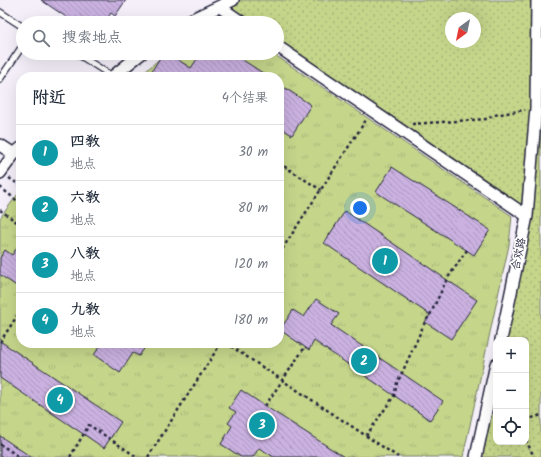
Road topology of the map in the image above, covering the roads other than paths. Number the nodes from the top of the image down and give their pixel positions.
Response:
1 (232, 0) edge
2 (537, 0) edge
3 (220, 7) junction
4 (0, 12) edge
5 (200, 16) edge
6 (233, 16) edge
7 (16, 22) edge
8 (284, 51) edge
9 (16, 55) edge
10 (86, 60) edge
11 (133, 60) edge
12 (104, 72) edge
13 (118, 72) edge
14 (0, 79) edge
15 (0, 145) edge
16 (16, 151) edge
17 (16, 152) edge
18 (0, 172) edge
19 (528, 216) junction
20 (502, 337) edge
21 (494, 373) edge
22 (476, 457) edge

1 - 3 street
2 - 19 street, 合欢路
3 - 5 street
3 - 6 street
4 - 7 lane
8 - 19 street
9 - 14 lane
10 - 12 lane
11 - 13 street
15 - 16 street
17 - 18 street
19 - 20 street, 合欢路
21 - 22 street

